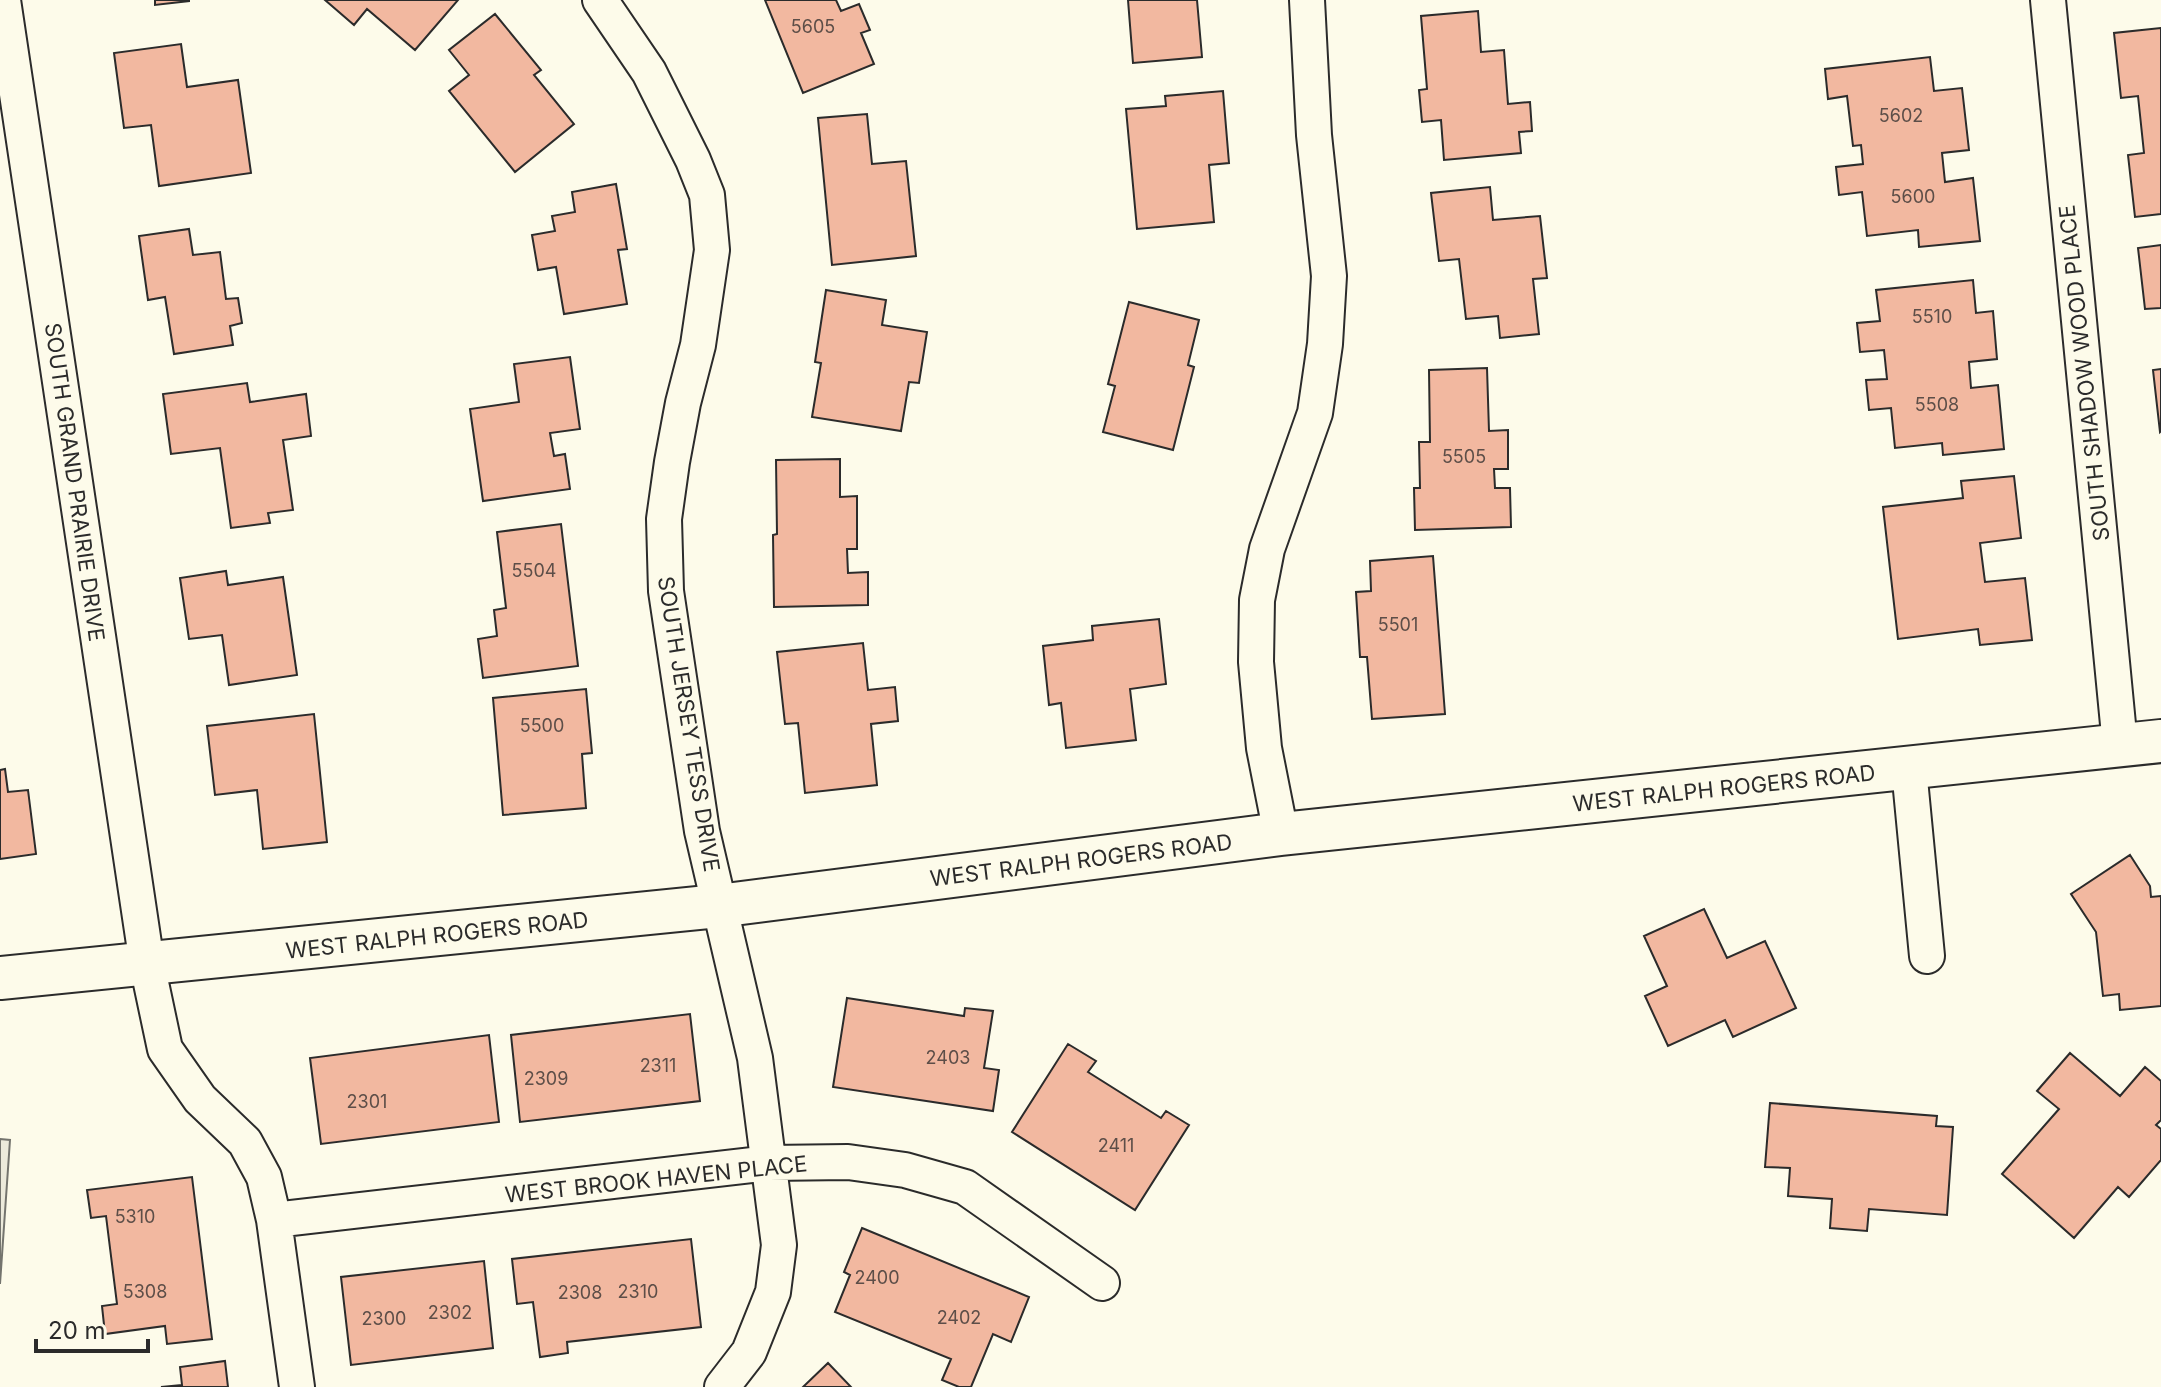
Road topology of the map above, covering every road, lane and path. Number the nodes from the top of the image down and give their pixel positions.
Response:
1 (3, 0) edge
2 (600, 0) edge
3 (1307, 0) edge
4 (2048, 0) edge
5 (2161, 741) edge
6 (2120, 745) junction
7 (1909, 769) junction
8 (1281, 834) junction
9 (718, 906) junction
10 (1927, 956) dead end
11 (147, 964) junction
12 (0, 978) edge
13 (769, 1163) junction
14 (274, 1220) junction
15 (1102, 1283) dead end
16 (297, 1387) edge
17 (722, 1387) edge

1 - 11 street, SOUTH GRAND PRAIRIE DRIVE
2 - 9 street, SOUTH JERSEY TESS DRIVE
3 - 8 street
4 - 6 street, SOUTH SHADOW WOOD PLACE
5 - 6 street, WEST RALPH ROGERS ROAD
6 - 7 street, WEST RALPH ROGERS ROAD
7 - 8 street, WEST RALPH ROGERS ROAD
7 - 10 street
8 - 9 street, WEST RALPH ROGERS ROAD
9 - 11 street, WEST RALPH ROGERS ROAD
9 - 13 street, SOUTH JERSEY TESS DRIVE
11 - 12 street, WEST RALPH ROGERS ROAD
11 - 14 street, SOUTH GRAND PRAIRIE DRIVE
13 - 14 street, WEST BROOK HAVEN PLACE
13 - 15 street, WEST BROOK HAVEN PLACE
13 - 17 street, SOUTH JERSEY TESS DRIVE
14 - 16 street, SOUTH GRAND PRAIRIE DRIVE

